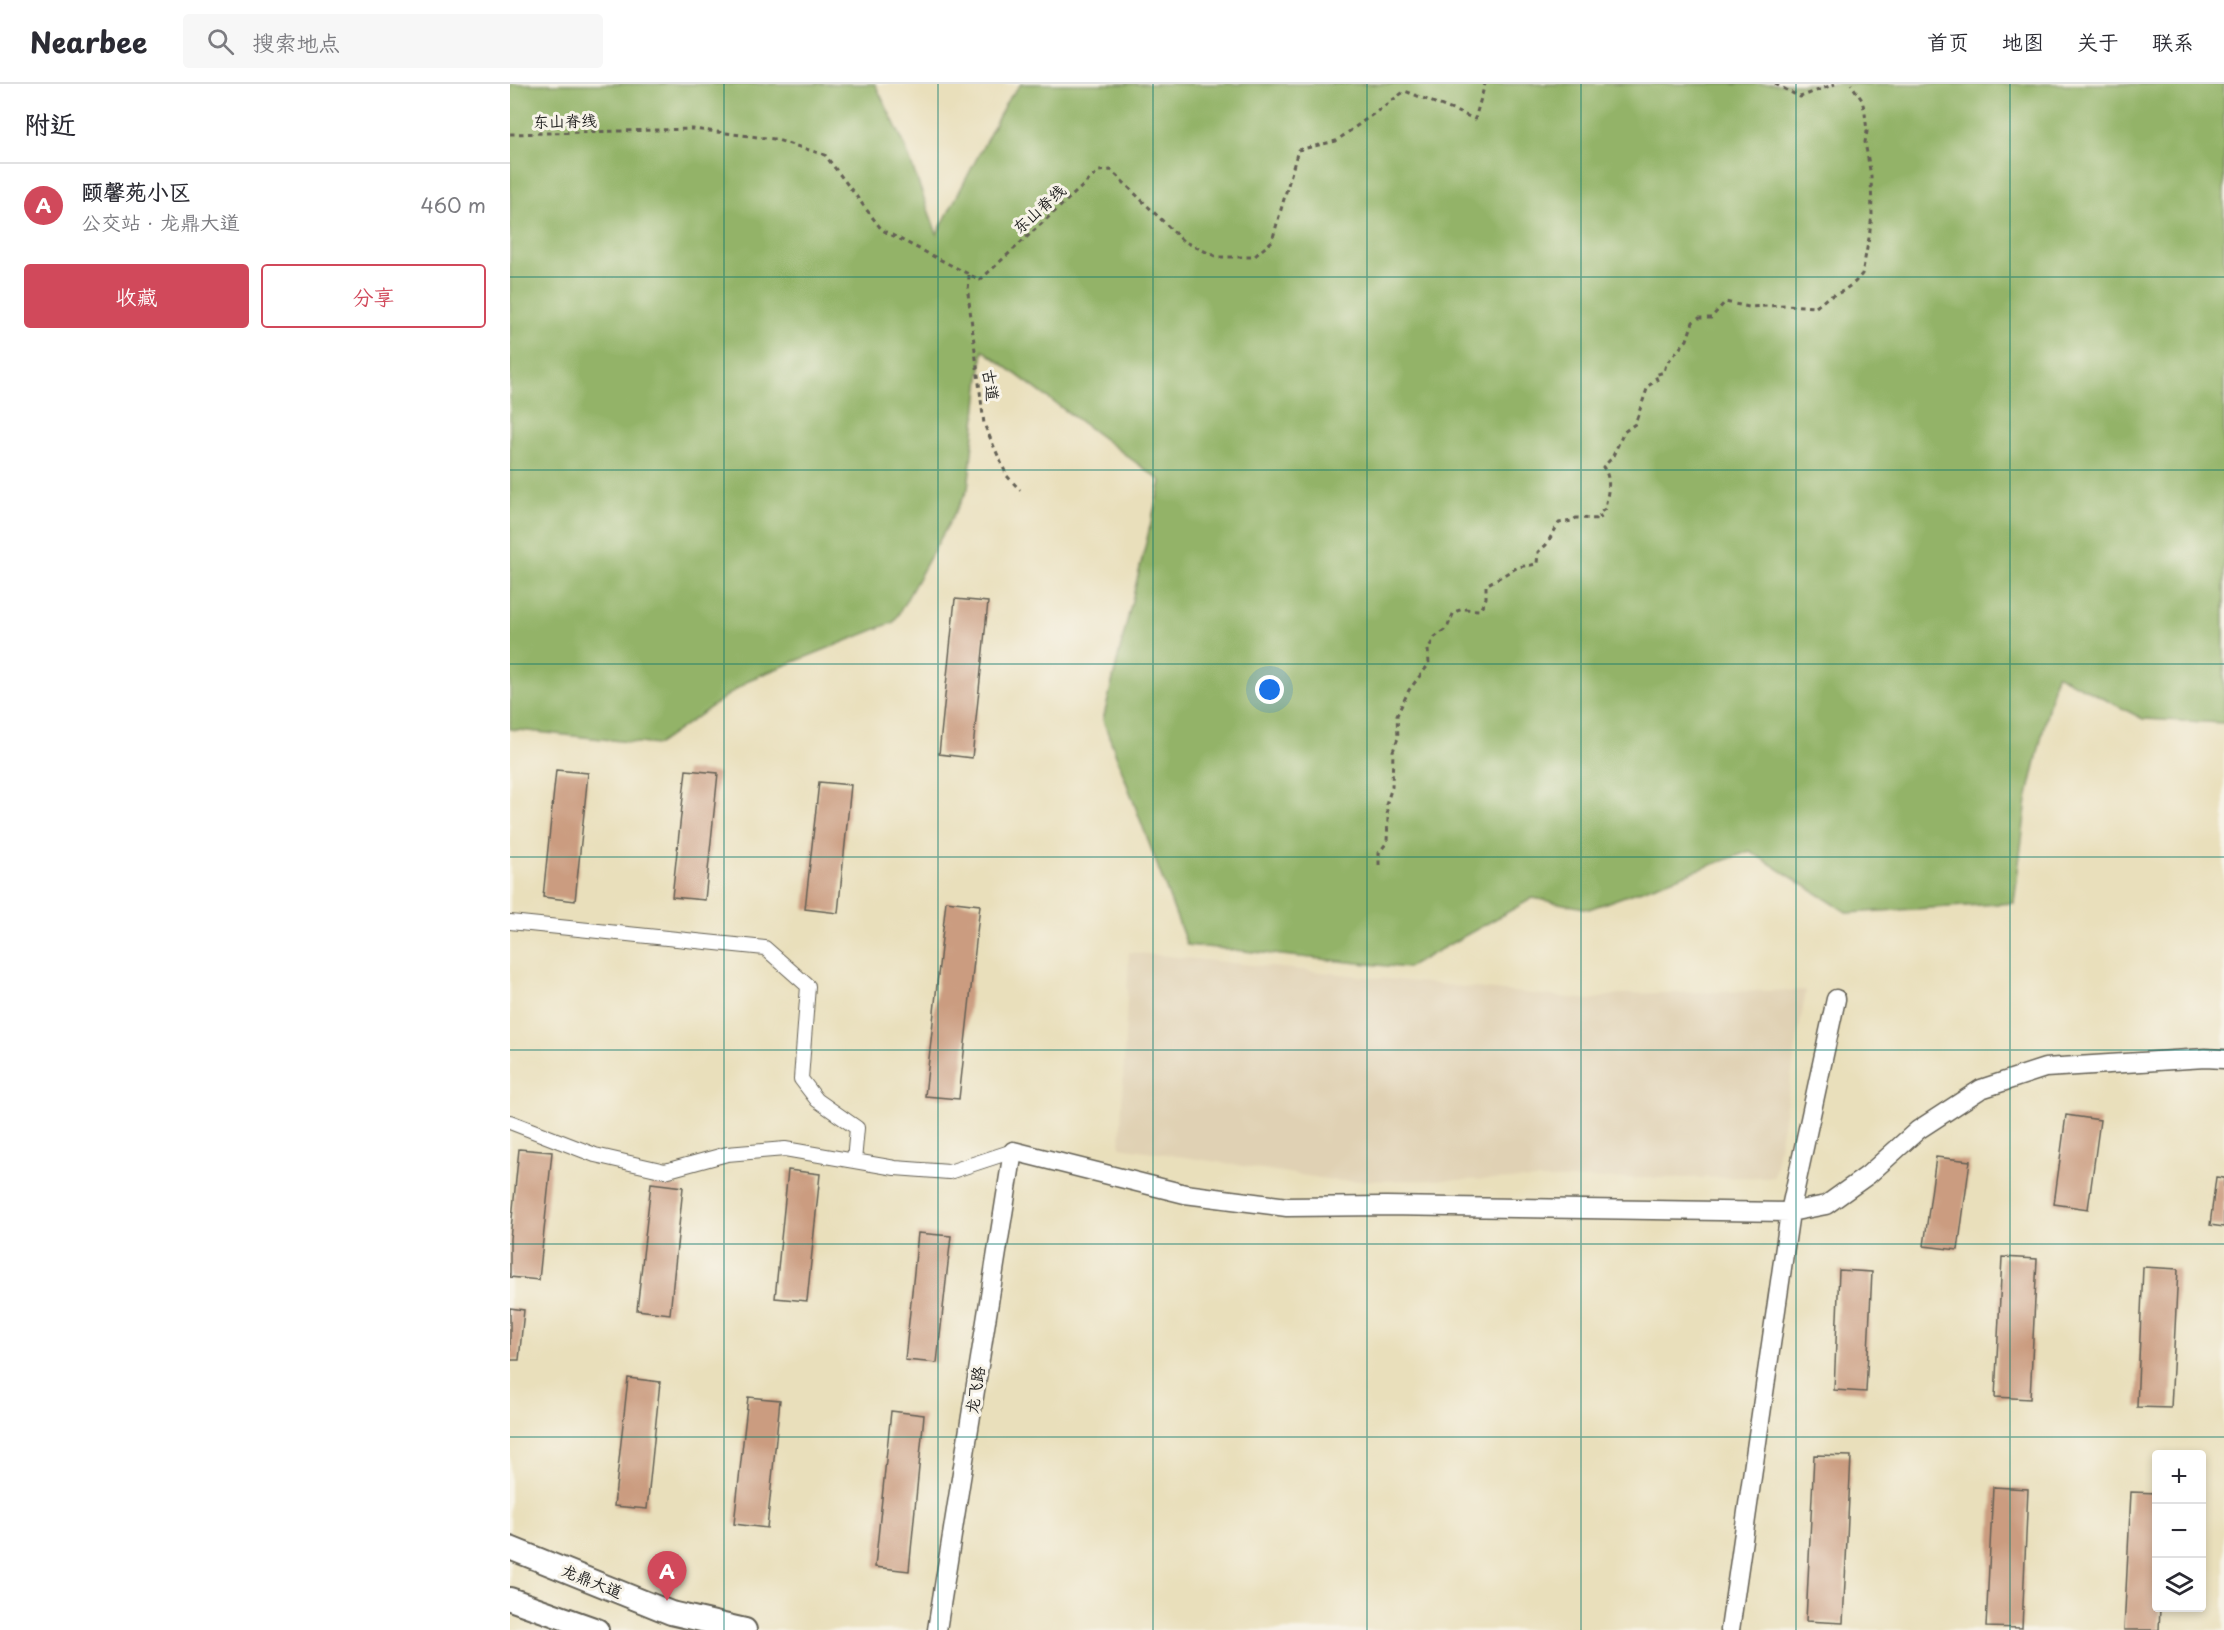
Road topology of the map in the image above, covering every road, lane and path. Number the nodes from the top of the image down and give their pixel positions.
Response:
1 (1485, 84) edge
2 (1775, 84) edge
3 (1835, 84) edge
4 (1851, 84) edge
5 (510, 134) edge
6 (969, 274) junction
7 (1020, 490) dead end
8 (1379, 865) dead end
9 (510, 922) edge
10 (1836, 999) dead end
11 (2224, 1059) edge
12 (510, 1122) edge
13 (1013, 1151) junction
14 (854, 1161) junction
15 (1790, 1212) junction
16 (510, 1548) edge
17 (510, 1599) edge
18 (597, 1630) edge
19 (745, 1630) edge
20 (937, 1630) edge
21 (1730, 1630) edge

1 - 6 path, 东山脊线
2 - 3 path
4 - 8 path
5 - 6 path, 东山脊线
6 - 7 path, 古道
9 - 14 street
10 - 15 street
11 - 15 street
12 - 14 street
13 - 14 street
13 - 15 street
13 - 20 street, 龙飞路
15 - 21 street
16 - 19 main road, 龙鼎大道
17 - 18 main road

